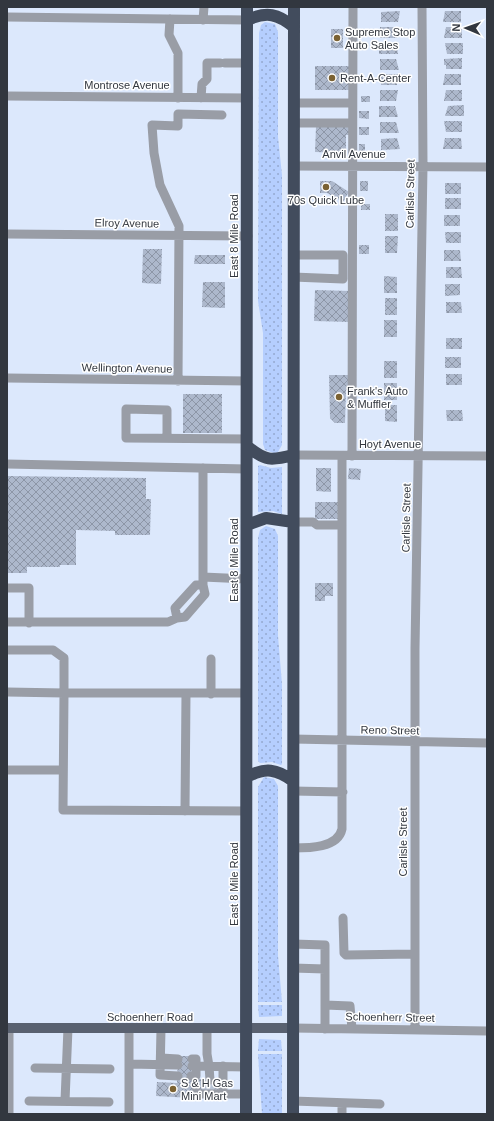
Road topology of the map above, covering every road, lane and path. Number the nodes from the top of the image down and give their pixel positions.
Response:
1 (204, 7) edge
2 (248, 7) edge
3 (294, 7) edge
4 (353, 7) edge
5 (422, 7) edge
6 (7, 17) edge
7 (170, 19) junction
8 (203, 20) junction
9 (247, 20) junction
10 (294, 27) junction
11 (247, 63) junction
12 (7, 96) edge
13 (181, 98) junction
14 (201, 98) junction
15 (248, 98) junction
16 (294, 103) junction
17 (352, 103) junction
18 (184, 114) junction
19 (222, 115) dead end
20 (293, 123) junction
21 (352, 124) junction
22 (293, 166) junction
23 (352, 166) junction
24 (422, 166) junction
25 (487, 167) edge
26 (7, 234) edge
27 (179, 235) junction
28 (248, 236) junction
29 (293, 255) junction
30 (293, 277) junction
31 (7, 378) edge
32 (178, 381) junction
33 (247, 381) junction
34 (167, 438) junction
35 (247, 443) junction
36 (293, 455) junction
37 (342, 456) junction
38 (352, 456) junction
39 (419, 456) junction
40 (487, 456) edge
41 (7, 464) edge
42 (203, 468) junction
43 (247, 469) junction
44 (293, 522) junction
45 (247, 525) junction
46 (342, 525) junction
47 (247, 579) junction
48 (203, 581) junction
49 (7, 588) edge
50 (177, 618) junction
51 (7, 622) edge
52 (29, 622) junction
53 (7, 650) edge
54 (211, 659) dead end
55 (7, 692) edge
56 (64, 693) junction
57 (186, 693) junction
58 (246, 693) junction
59 (211, 694) junction
60 (293, 739) junction
61 (343, 741) junction
62 (415, 742) junction
63 (487, 743) edge
64 (7, 770) edge
65 (63, 770) junction
66 (247, 777) junction
67 (293, 786) junction
68 (342, 792) junction
69 (185, 811) junction
70 (247, 811) junction
71 (293, 848) junction
72 (343, 918) dead end
73 (293, 944) junction
74 (325, 945) junction
75 (344, 945) junction
76 (415, 954) junction
77 (293, 968) junction
78 (325, 969) junction
79 (325, 1005) junction
80 (8, 1028) edge
81 (68, 1028) junction
82 (246, 1028) junction
83 (293, 1028) junction
84 (129, 1029) junction
85 (161, 1029) junction
86 (207, 1029) junction
87 (325, 1029) junction
88 (352, 1029) junction
89 (415, 1029) junction
90 (487, 1031) edge
91 (160, 1061) junction
92 (178, 1062) dead end
93 (129, 1064) junction
94 (210, 1066) junction
95 (223, 1066) junction
96 (246, 1067) junction
97 (35, 1068) dead end
98 (67, 1068) junction
99 (110, 1068) dead end
100 (178, 1076) dead end
101 (194, 1077) dead end
102 (210, 1080) tunnel mouth
103 (196, 1090) dead end
104 (223, 1094) junction
105 (246, 1094) junction
106 (29, 1101) dead end
107 (65, 1101) junction
108 (109, 1102) dead end
109 (293, 1102) junction
110 (342, 1102) junction
111 (380, 1104) dead end
112 (9, 1114) edge
113 (129, 1114) edge
114 (246, 1114) edge
115 (292, 1114) edge
116 (342, 1114) edge

1 - 8 street
2 - 9 highway, East 8 Mile Road
3 - 10 highway
4 - 17 street
5 - 24 street, Carlisle Street
6 - 7 street
7 - 8 street
7 - 13 street
8 - 9 street
9 - 10 highway
9 - 11 highway, East 8 Mile Road
10 - 16 highway
11 - 14 street
11 - 15 highway, East 8 Mile Road
12 - 13 street, Montrose Avenue
13 - 14 street, Montrose Avenue
13 - 18 street
14 - 15 street, Montrose Avenue
15 - 28 highway, East 8 Mile Road
16 - 17 street
16 - 20 highway
17 - 21 street
18 - 19 street
18 - 27 street
20 - 21 street
20 - 22 highway
21 - 23 street
22 - 23 street, Anvil Avenue
22 - 29 highway
23 - 24 street, Anvil Avenue
23 - 38 street
24 - 25 street, Anvil Avenue
24 - 39 street, Carlisle Street
26 - 27 street, Elroy Avenue
27 - 28 street, Elroy Avenue
27 - 32 street
28 - 33 highway, East 8 Mile Road
29 - 30 highway
29 - 30 street
30 - 36 highway
31 - 32 street, Wellington Avenue
32 - 33 street, Wellington Avenue
33 - 35 highway, East 8 Mile Road
34 - 34 street
34 - 35 street
35 - 36 highway
35 - 43 highway, East 8 Mile Road
36 - 37 street, Hoyt Avenue
36 - 44 highway
37 - 38 street, Hoyt Avenue
37 - 46 street
38 - 39 street, Hoyt Avenue
39 - 40 street, Hoyt Avenue
39 - 62 street, Carlisle Street
41 - 42 street
42 - 43 street
42 - 48 street
43 - 45 highway, East 8 Mile Road
44 - 45 highway
44 - 46 street
44 - 60 highway
45 - 47 highway, East 8 Mile Road
46 - 61 street
47 - 48 street
47 - 58 highway, East 8 Mile Road
48 - 50 street
48 - 50 street
49 - 52 street
50 - 52 street
51 - 52 street
53 - 56 street
54 - 59 street
55 - 56 street
56 - 57 street
56 - 65 street
57 - 59 street
57 - 69 street
58 - 59 street
58 - 66 highway, East 8 Mile Road
60 - 61 street, Reno Street
60 - 67 highway
61 - 62 street, Reno Street
61 - 68 street
62 - 63 street, Reno Street
62 - 76 street, Carlisle Street
64 - 65 street
65 - 69 street
66 - 67 highway
66 - 70 highway, East 8 Mile Road
67 - 68 street
67 - 71 highway
68 - 71 street
69 - 70 street
70 - 82 highway, East 8 Mile Road
71 - 73 highway
72 - 75 street
73 - 74 street
73 - 77 highway
74 - 75 street
74 - 78 street
75 - 76 street
76 - 89 street, Carlisle Street
77 - 78 street
77 - 83 highway
78 - 79 street
79 - 87 street
79 - 88 street
80 - 81 main road, Schoenherr Road
80 - 112 street
81 - 84 main road, Schoenherr Road
81 - 98 street
82 - 83 main road, Schoenherr Road
82 - 86 main road, Schoenherr Road
82 - 96 highway, East 8 Mile Road
83 - 87 street, Schoenherr Street
83 - 109 highway
84 - 85 main road, Schoenherr Road
84 - 93 street
85 - 86 main road, Schoenherr Road
85 - 91 street
86 - 94 street
87 - 88 street, Schoenherr Street
88 - 89 street, Schoenherr Street
89 - 90 street, Schoenherr Street
91 - 92 street
91 - 93 street
91 - 100 street
93 - 113 street
94 - 95 street
94 - 101 street
94 - 102 street
95 - 96 street
95 - 104 street
96 - 105 highway, East 8 Mile Road
97 - 98 street
98 - 99 street
98 - 107 street
103 - 104 street
104 - 105 street
105 - 114 highway, East 8 Mile Road
106 - 107 street
107 - 108 street
109 - 110 street
109 - 115 highway
110 - 111 street
110 - 116 street

